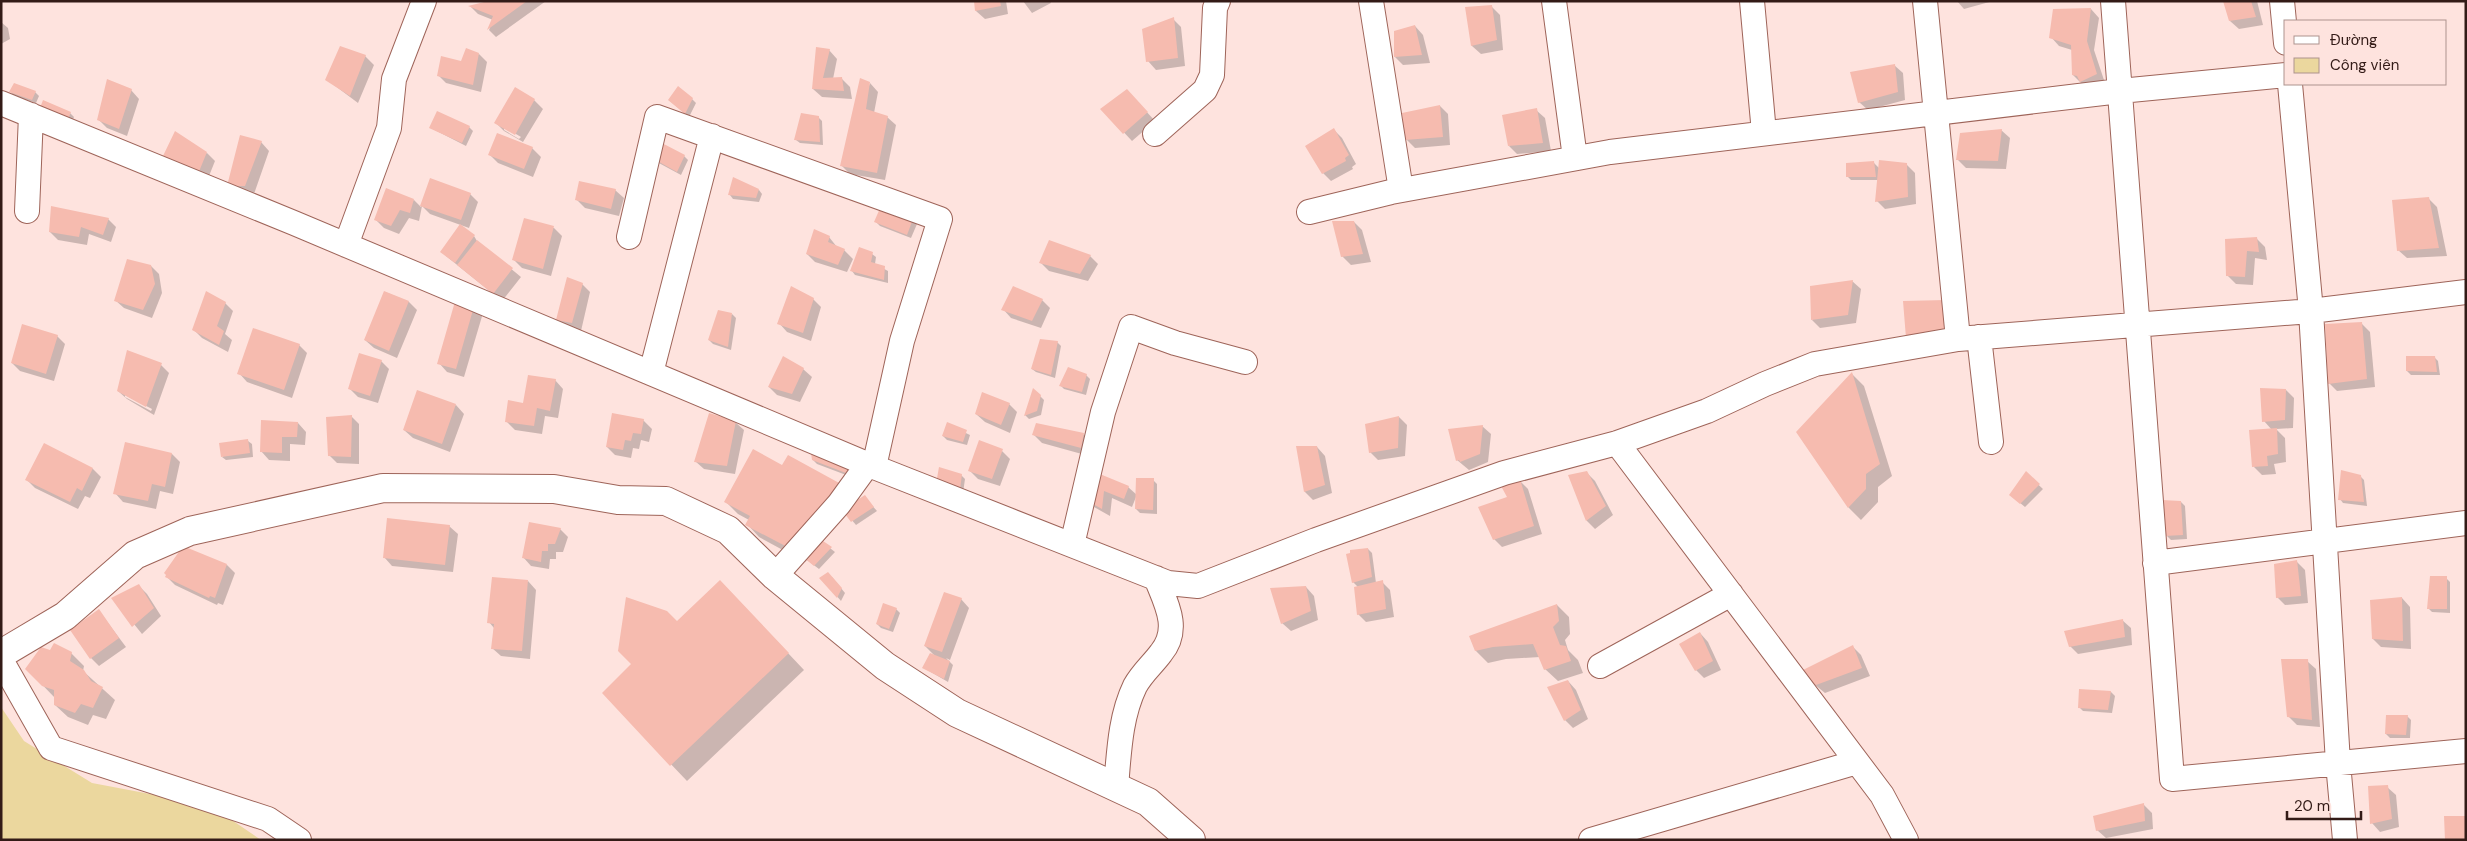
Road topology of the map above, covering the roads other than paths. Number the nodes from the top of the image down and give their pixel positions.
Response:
1 (424, 1) edge
2 (1218, 1) edge
3 (1371, 1) edge
4 (1554, 1) edge
5 (1752, 1) edge
6 (1925, 1) edge
7 (2113, 1) edge
8 (2282, 1) edge
9 (2284, 22) edge
10 (2284, 75) edge
11 (2290, 85) edge
12 (2120, 91) junction
13 (1, 103) edge
14 (1937, 113) junction
15 (31, 115) junction
16 (1156, 134) dead end
17 (1764, 134) junction
18 (712, 136) junction
19 (1575, 158) junction
20 (1401, 190) junction
21 (27, 211) dead end
22 (1309, 212) dead end
23 (629, 237) dead end
24 (346, 245) junction
25 (2466, 292) edge
26 (2311, 311) junction
27 (2137, 324) junction
28 (1968, 338) junction
29 (1245, 362) dead end
30 (651, 373) junction
31 (1991, 442) dead end
32 (1617, 443) junction
33 (871, 466) junction
34 (2466, 523) edge
35 (2325, 542) junction
36 (1072, 545) junction
37 (2155, 563) junction
38 (775, 576) junction
39 (1156, 578) junction
40 (1198, 586) junction
41 (1730, 594) junction
42 (1172, 629) junction
43 (1, 654) edge
44 (1, 660) edge
45 (1600, 666) dead end
46 (2466, 751) edge
47 (1857, 762) junction
48 (2338, 763) junction
49 (1116, 786) junction
50 (299, 840) edge
51 (1190, 840) edge
52 (1591, 840) edge
53 (1906, 840) edge
54 (2345, 840) edge

1 - 24 street
2 - 16 street
3 - 20 street
4 - 19 street
5 - 17 street
6 - 14 street
7 - 12 street
8 - 9 street
10 - 12 street
11 - 26 street
12 - 14 street
12 - 27 street
13 - 15 street
14 - 17 street
14 - 28 street
15 - 21 street
15 - 24 street
17 - 19 street
18 - 23 street
18 - 30 street
18 - 33 street
19 - 20 street
20 - 22 street
24 - 30 street
25 - 26 street
26 - 27 street
26 - 35 street
27 - 28 street
27 - 37 street
28 - 31 street
28 - 32 street
29 - 36 street
30 - 33 street
32 - 40 street
32 - 41 street
33 - 36 street
33 - 38 street
34 - 35 street
35 - 37 street
35 - 48 street
36 - 39 street
37 - 48 street
38 - 43 street
38 - 49 street
39 - 40 street
39 - 42 street
40 - 42 street
41 - 45 street
41 - 47 street
42 - 49 street
44 - 50 street
46 - 48 street
47 - 52 street
47 - 53 street
48 - 54 street
49 - 51 street

